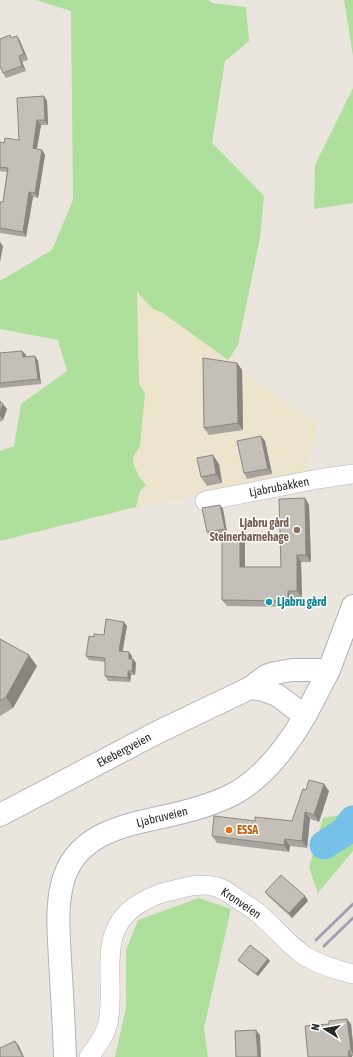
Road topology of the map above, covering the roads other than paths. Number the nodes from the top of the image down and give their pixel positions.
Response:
1 (353, 474) edge
2 (205, 501) dead end
3 (353, 606) edge
4 (329, 670) junction
5 (250, 688) junction
6 (305, 716) junction
7 (0, 815) edge
8 (353, 974) edge
9 (65, 1057) edge
10 (89, 1057) edge

1 - 2 street, Ljabrubakken
3 - 4 main road, Ljabruveien
4 - 5 main road, Ekebergveien
4 - 6 main road, Ljabruveien
5 - 6 main road
5 - 7 main road, Ekebergveien
6 - 9 main road, Ljabruveien
8 - 10 street, Kronveien

